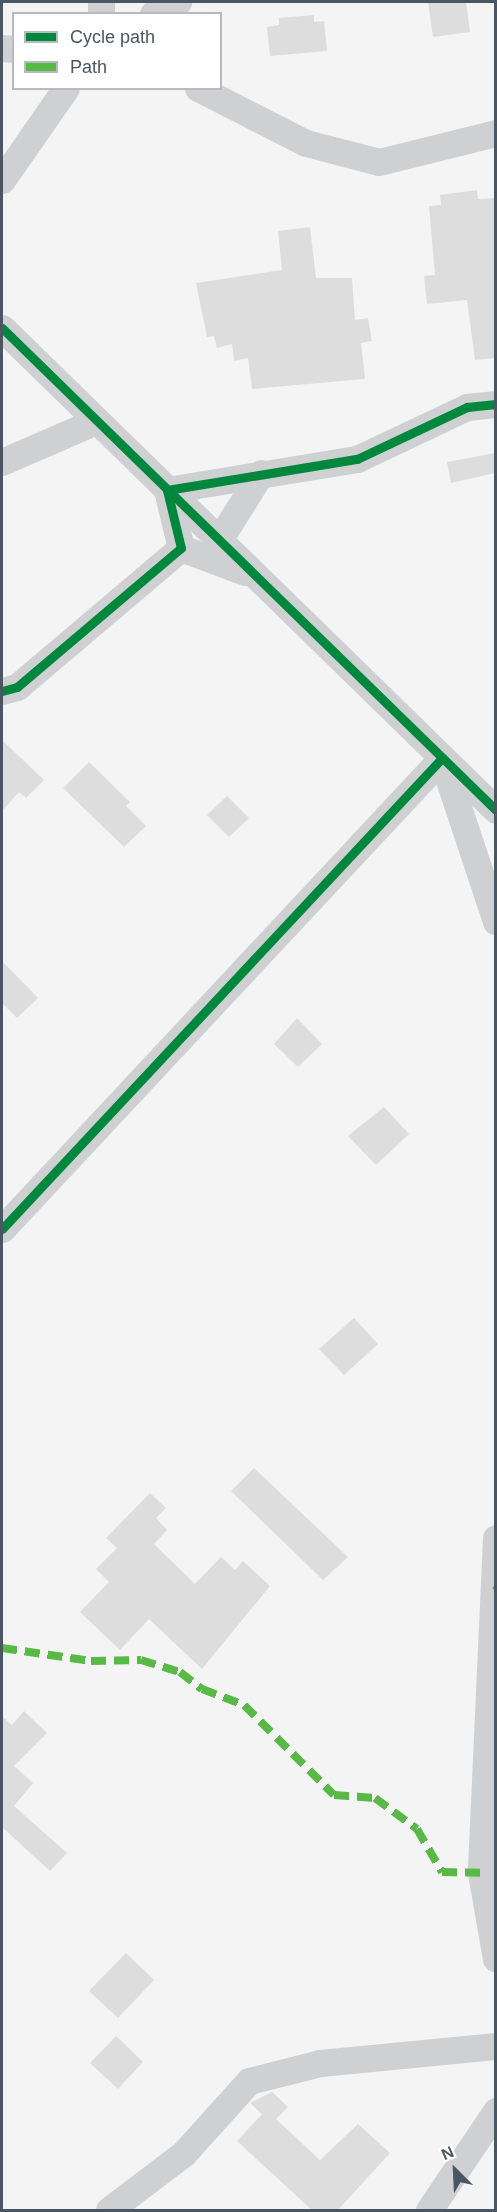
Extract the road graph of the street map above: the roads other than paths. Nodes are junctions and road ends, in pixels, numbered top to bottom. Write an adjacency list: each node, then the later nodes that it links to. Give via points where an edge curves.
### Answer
1 (178, 2): 2 (street)
2 (157, 12)
3 (65, 90): 6 (street)
4 (202, 90): 5 (street, via 306,143 379,162)
5 (495, 133)
6 (2, 180)
7 (2, 328): 9 (street)
8 (495, 404): 11 (street, via 467,407 357,459)
9 (96, 421): 10 (street); 12 (street)
10 (2, 462)
11 (261, 473): 12 (street); 13 (street)
12 (167, 490): 13 (street); 14 (street)
13 (219, 540): 15 (street)
14 (181, 548): 15 (street); 16 (street, via 17,687)
15 (255, 576): 17 (street)
16 (2, 691)
17 (442, 758): 18 (street); 19 (street); 20 (street)
18 (495, 810)
19 (495, 921)
20 (2, 1229)
21 (495, 1538): 22 (street)
22 (481, 1873): 23 (street); 24 (street)
23 (495, 1906)
24 (495, 1959)
25 (495, 2046): 27 (street, via 320,2063 249,2081 184,2153)
26 (495, 2112): 28 (street)
27 (109, 2211)
28 (429, 2211)

